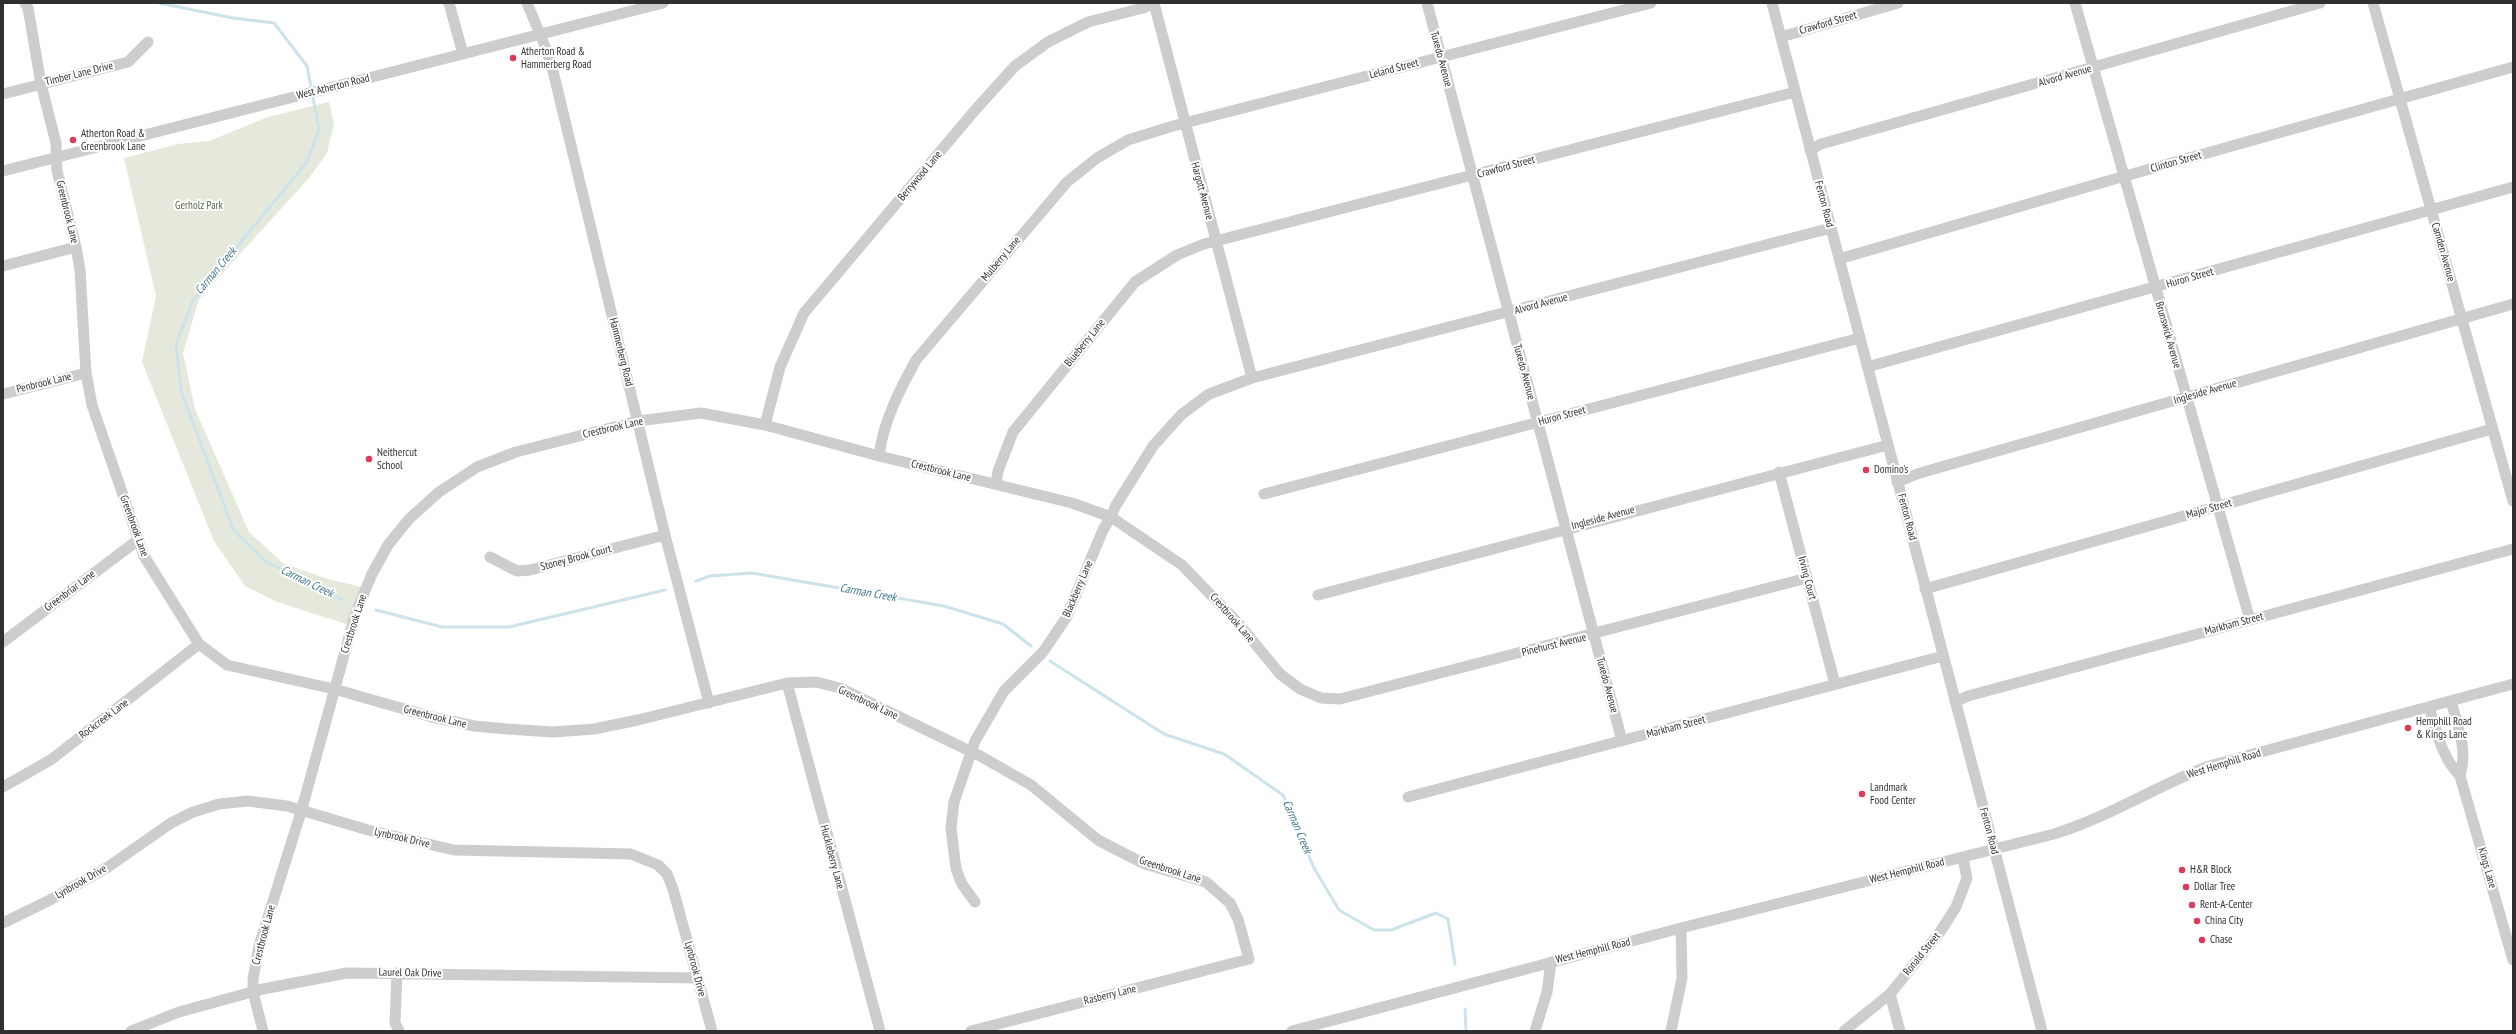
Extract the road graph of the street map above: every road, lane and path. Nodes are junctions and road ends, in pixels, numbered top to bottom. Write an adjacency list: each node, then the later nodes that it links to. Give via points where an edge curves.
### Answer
1 (25, 3): 20 (street, Greenbrook Lane)
2 (449, 3): 16 (street)
3 (527, 3): 13 (street, Hammerberg Road)
4 (663, 3): 13 (street, West Atherton Road)
5 (1153, 3): 24 (street, Hargott Avenue); 49 (street, Berrywood Lane, via 1088,22 1048,42 1016,66 976,109 804,314 780,367)
6 (1426, 3): 17 (street, Tuxedo Avenue)
7 (1651, 3): 17 (street, Leland Street)
8 (1772, 3): 14 (street, Fenton Road)
9 (1898, 3): 14 (street, Crawford Street)
10 (2075, 3): 19 (street, Brunswick Avenue)
11 (2320, 3): 19 (street, Alvord Avenue)
12 (2373, 3): 23 (street, Camden Avenue)
13 (539, 35): 16 (street, West Atherton Road); 47 (street, Hammerberg Road, via 553,71)
14 (1781, 37): 21 (street, Fenton Road)
15 (148, 42): 20 (street, Timber Lane Drive, via 128,62)
16 (463, 54): 26 (street, West Atherton Road)
17 (1440, 57): 24 (street, Leland Street); 28 (street, Tuxedo Avenue)
18 (2513, 67): 23 (street, Clinton Street)
19 (2093, 68): 25 (street, Alvord Avenue, via 1821,144); 29 (street, Brunswick Avenue)
20 (41, 84): 22 (street, Timber Lane Drive); 26 (street, Greenbrook Lane, via 56,143)
21 (1795, 92): 25 (street, Fenton Road); 28 (street, Crawford Street)
22 (3, 94)
23 (2400, 99): 29 (street, Clinton Street); 31 (street, Camden Avenue)
24 (1185, 124): 33 (street, Hargott Avenue); 52 (street, Mulberry Lane, via 1128,140 1097,158 1067,182 916,360 899,391 881,441)
25 (1810, 150): 32 (street, Fenton Road)
26 (57, 157): 27 (street, West Atherton Road); 34 (street, Greenbrook Lane, via 57,171)
27 (3, 171)
28 (1472, 176): 33 (street, Crawford Street); 39 (street, Tuxedo Avenue)
29 (2124, 176): 35 (street, Clinton Street); 37 (street, Brunswick Avenue)
30 (2513, 187): 31 (street, Huron Street)
31 (2431, 209): 37 (street, Huron Street); 40 (street, Camden Avenue)
32 (1831, 228): 35 (street, Fenton Road); 39 (street, Alvord Avenue)
33 (1216, 242): 44 (street, Hargott Avenue); 55 (street, Blueberry Lane, via 1177,255 1135,282 1013,432 998,471)
34 (76, 247): 36 (street); 43 (street, Greenbrook Lane, via 80,270)
35 (1839, 259): 41 (street, Fenton Road)
36 (3, 266)
37 (2155, 288): 42 (street, Huron Street); 46 (street, Brunswick Avenue)
38 (2513, 304): 40 (street, Ingleside Avenue)
39 (1508, 312): 44 (street, Alvord Avenue); 48 (street, Tuxedo Avenue)
40 (2462, 318): 46 (street, Ingleside Avenue); 50 (street, Camden Avenue)
41 (1860, 338): 42 (street, Fenton Road); 48 (street, Huron Street)
42 (1867, 367): 51 (street, Fenton Road)
43 (86, 373): 45 (street, Penbrook Lane); 62 (street, Greenbrook Lane, via 92,406)
44 (1252, 378): 59 (street, Blackberry Lane, via 1209,394 1182,415 1153,446 1116,505)
45 (3, 394)
46 (2186, 397): 54 (street, Ingleside Avenue, via 1927,471); 58 (street, Brunswick Avenue)
47 (638, 421): 49 (street, Crestbrook Lane, via 700,413); 61 (street, Hammerberg Road); 76 (street, Crestbrook Lane, via 516,452 477,467 439,492 409,519 392,539 372,574 355,614)
48 (1537, 422): 56 (street, Huron Street); 60 (street, Tuxedo Avenue)
49 (766, 425): 52 (street, Crestbrook Lane)
50 (2492, 429): 57 (street, Camden Avenue); 58 (street, Major Street)
51 (1888, 445): 53 (street, Ingleside Avenue); 54 (street, Fenton Road)
52 (879, 456): 55 (street, Crestbrook Lane)
53 (1779, 472): 60 (street, Ingleside Avenue); 65 (street, Irving Court)
54 (1897, 482): 66 (street, Fenton Road)
55 (996, 484): 59 (street, Crestbrook Lane, via 1072,503)
56 (1264, 494)
57 (2513, 501)
58 (2218, 507): 66 (street, Major Street); 68 (street, Brunswick Avenue)
59 (1112, 517): 77 (street, Crestbrook Lane, via 1182,565 1238,623 1280,674); 83 (street, Blackberry Lane, via 1103,530 1066,618 1042,652 1004,691 976,740)
60 (1565, 528): 67 (street, Ingleside Avenue); 69 (street, Tuxedo Avenue)
61 (665, 535): 64 (street, Stoney Brook Court, via 530,570 517,571); 80 (street, Hammerberg Road)
62 (138, 540): 70 (street, Greenbriar Lane); 71 (street, Greenbrook Lane, via 144,556)
63 (2513, 549): 68 (street, Markham Street)
64 (490, 557)
65 (1807, 578): 69 (street, Pinehurst Avenue); 74 (street, Irving Court)
66 (1925, 589): 72 (street, Fenton Road)
67 (1318, 594)
68 (2250, 620): 79 (street, Markham Street, via 1968,696)
69 (1593, 635): 77 (street, Pinehurst Avenue, via 1340,700 1321,698); 82 (street, Tuxedo Avenue)
70 (3, 642)
71 (199, 644): 76 (street, Greenbrook Lane, via 227,665); 85 (street, Rockcreek Lane, via 52,759)
72 (1943, 656): 74 (street, Markham Street); 79 (street, Fenton Road)
73 (787, 683): 80 (street, Greenbrook Lane); 83 (street, Greenbrook Lane, via 816,682 840,688); 104 (street, Huckleberry Lane)
74 (1835, 684): 82 (street, Markham Street)
75 (2513, 684): 78 (street, West Hemphill Road)
76 (334, 689): 80 (street, Greenbrook Lane, via 432,717 474,726 552,732 594,729); 87 (street, Crestbrook Lane)
77 (1300, 689)
78 (2451, 701): 81 (street, West Hemphill Road); 84 (street, Kings Lane, via 2464,747 2464,762)
79 (1955, 702): 88 (street, Fenton Road)
80 (709, 703)
81 (2430, 707): 84 (street, Kings Lane, via 2442,753); 88 (street, West Hemphill Road, via 2209,766 2168,783 2093,821)
82 (1622, 741): 86 (street, Markham Street)
83 (972, 753): 90 (street, Blackberry Lane, via 966,762 954,802 951,828 956,869 962,884); 93 (street, Greenbrook Lane, via 1031,785 1098,840 1145,864 1206,882 1230,903 1238,919)
84 (2460, 776): 94 (street, Kings Lane)
85 (3, 787)
86 (1408, 797)
87 (301, 812): 91 (street, Lynbrook Drive, via 286,806 248,801 219,804 193,812 171,823 108,867); 97 (street, Lynbrook Drive, via 454,850 631,854 646,859 658,865 667,874); 98 (street, Crestbrook Lane, via 259,946)
88 (1994, 850): 89 (street, West Hemphill Road); 111 (street, Fenton Road)
89 (1963, 858): 92 (street, West Hemphill Road); 99 (street, Ronald Street, via 1967,878 1956,907 1940,932)
90 (975, 902)
91 (3, 923)
92 (1681, 928): 95 (street, West Hemphill Road); 108 (street, via 1682,978)
93 (1249, 959): 105 (street, Rasberry Lane)
94 (2513, 960)
95 (1550, 962): 106 (street, West Hemphill Road); 107 (street, via 1547,992)
96 (397, 973): 97 (street, Laurel Oak Drive); 98 (street, Laurel Oak Drive, via 347,973); 102 (street, via 395,1023)
97 (698, 978): 103 (street, Lynbrook Drive)
98 (253, 992): 100 (street, Laurel Oak Drive, via 179,1012); 101 (street, Crestbrook Lane)
99 (1890, 994): 109 (street, Ronald Street); 110 (street)
100 (131, 1031)
101 (263, 1031)
102 (399, 1031)
103 (712, 1031)
104 (880, 1031)
105 (971, 1031)
106 (1292, 1031)
107 (1535, 1031)
108 (1671, 1031)
109 (1844, 1031)
110 (1900, 1031)
111 (2042, 1031)

